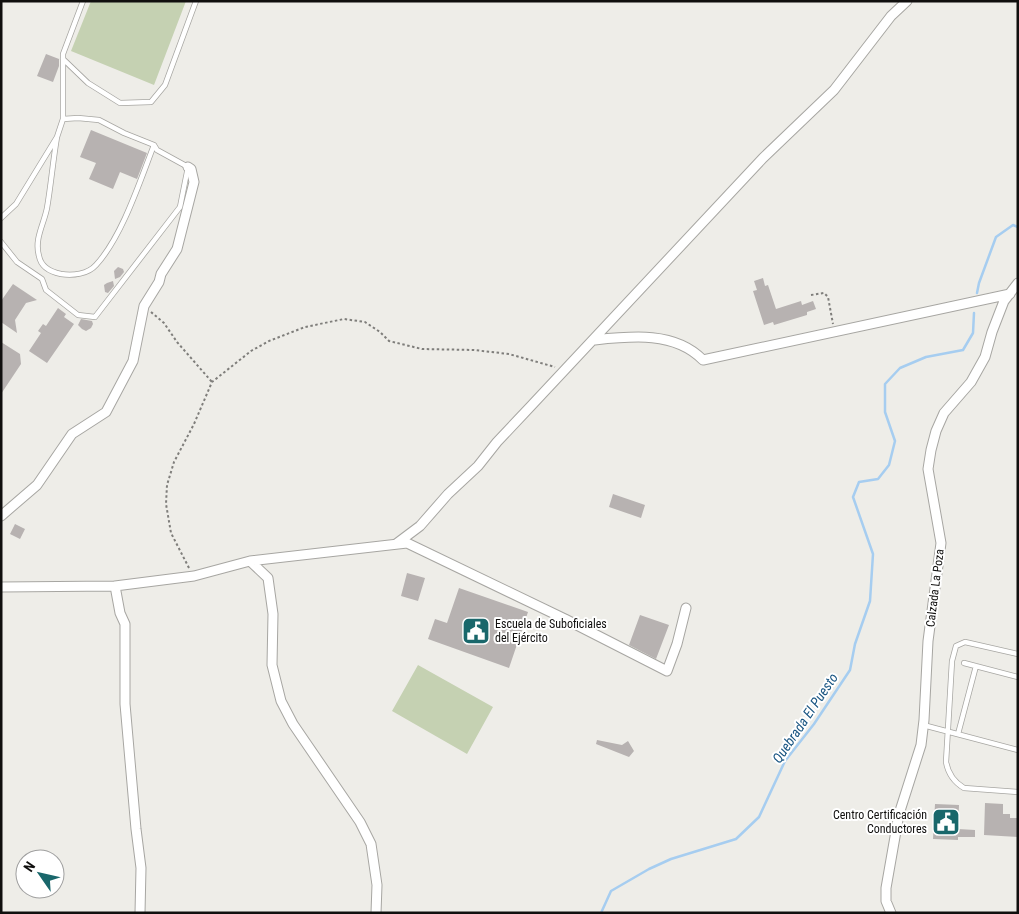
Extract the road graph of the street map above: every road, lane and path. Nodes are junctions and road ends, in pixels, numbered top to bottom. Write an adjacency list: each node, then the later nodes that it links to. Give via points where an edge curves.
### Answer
1 (83, 1): 4 (lane)
2 (196, 1): 4 (lane, via 165,85 151,102 120,103 88,83)
3 (906, 1): 18 (street, via 834,90 763,158)
4 (63, 59): 5 (lane)
5 (63, 119): 6 (lane); 7 (lane, via 99,120)
6 (57, 137): 9 (lane, via 16,204); 11 (lane, via 46,210 37,240 39,258)
7 (154, 145): 8 (lane, via 157,150); 11 (lane, via 127,213 95,266 80,275)
8 (188, 167): 12 (lane, via 180,207 95,317 78,315 46,290); 16 (street, via 194,182 178,249)
9 (1, 218)
10 (1, 242): 12 (lane, via 17,262)
11 (49, 271): 12 (lane)
12 (42, 279)
13 (1018, 283): 14 (street, Calzada La Poza)
14 (1010, 294): 17 (street); 32 (street, Calzada La Poza, via 1004,301 985,357 971,382 944,413 931,450 928,469 941,543 928,642)
15 (812, 295): 17 (path, via 824,293 828,297)
16 (144, 306): 20 (path, via 164,323); 21 (street, via 133,361 106,412 72,434 37,485)
17 (835, 332): 18 (street, via 702,360 693,350 650,336)
18 (594, 340): 19 (street)
19 (564, 370): 20 (path, via 509,354 422,349 389,341 365,322 344,319 305,327 269,341); 22 (street, via 478,466 420,526)
20 (212, 382): 24 (path, via 174,462 167,485 166,504 171,533)
21 (1, 516)
22 (396, 544): 23 (street); 27 (street, via 407,543 667,671)
23 (250, 561): 24 (street); 38 (street, via 268,578 273,614 272,665 281,701 371,844 377,885)
24 (194, 576): 25 (street)
25 (115, 586): 26 (street); 37 (street, via 125,624 125,704 141,868)
26 (1, 587)
27 (686, 608)
28 (1018, 654): 33 (lane, via 964,642 956,646 952,661)
29 (964, 663): 30 (lane)
30 (976, 666): 31 (lane); 34 (lane)
31 (1018, 677)
32 (923, 725): 33 (lane); 39 (street, Calzada La Poza, via 921,745 899,814 890,859 886,901)
33 (948, 732): 34 (lane); 36 (lane, via 946,762 958,785)
34 (958, 734): 35 (lane)
35 (1018, 750)
36 (1018, 792)
37 (140, 913)
38 (376, 913)
39 (891, 913)

